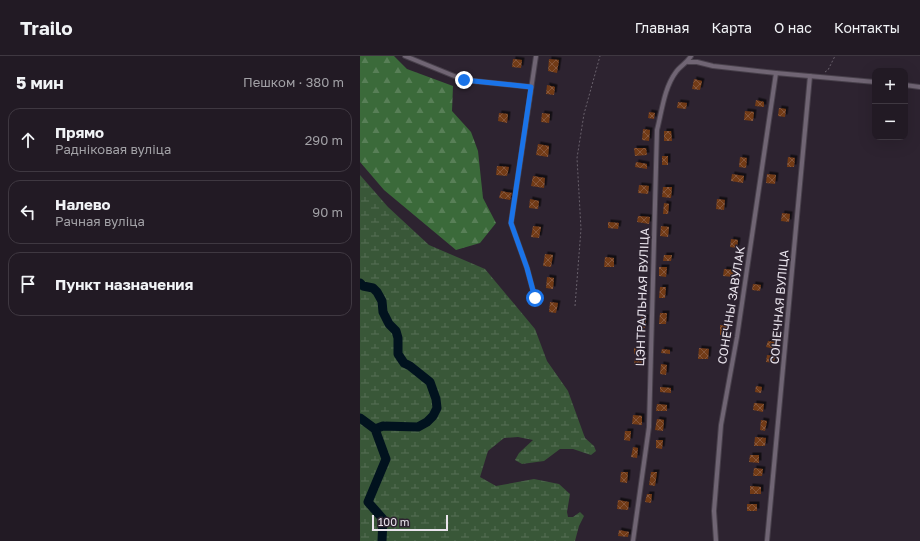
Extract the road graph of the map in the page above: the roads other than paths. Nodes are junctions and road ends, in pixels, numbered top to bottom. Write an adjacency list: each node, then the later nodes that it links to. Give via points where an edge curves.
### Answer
1 (405, 56): 9 (street, via 464,80)
2 (536, 56): 9 (street)
3 (691, 56): 4 (street)
4 (688, 62): 5 (street); 12 (street, ЦЭНТРАЛЬНАЯ ВУЛІЦА, via 676,70 668,84 657,130 649,427)
5 (776, 73): 6 (street); 13 (street, СОНЕЧНЫ ЗАВУЛАК, via 737,337 721,425 714,511)
6 (810, 76): 7 (street); 14 (street, СОНЕЧНАЯ ВУЛІЦА)
7 (872, 82)
8 (908, 85): 10 (street)
9 (531, 87): 11 (street, via 511,223)
10 (920, 87)
11 (535, 298)
12 (633, 541)
13 (716, 541)
14 (768, 541)

